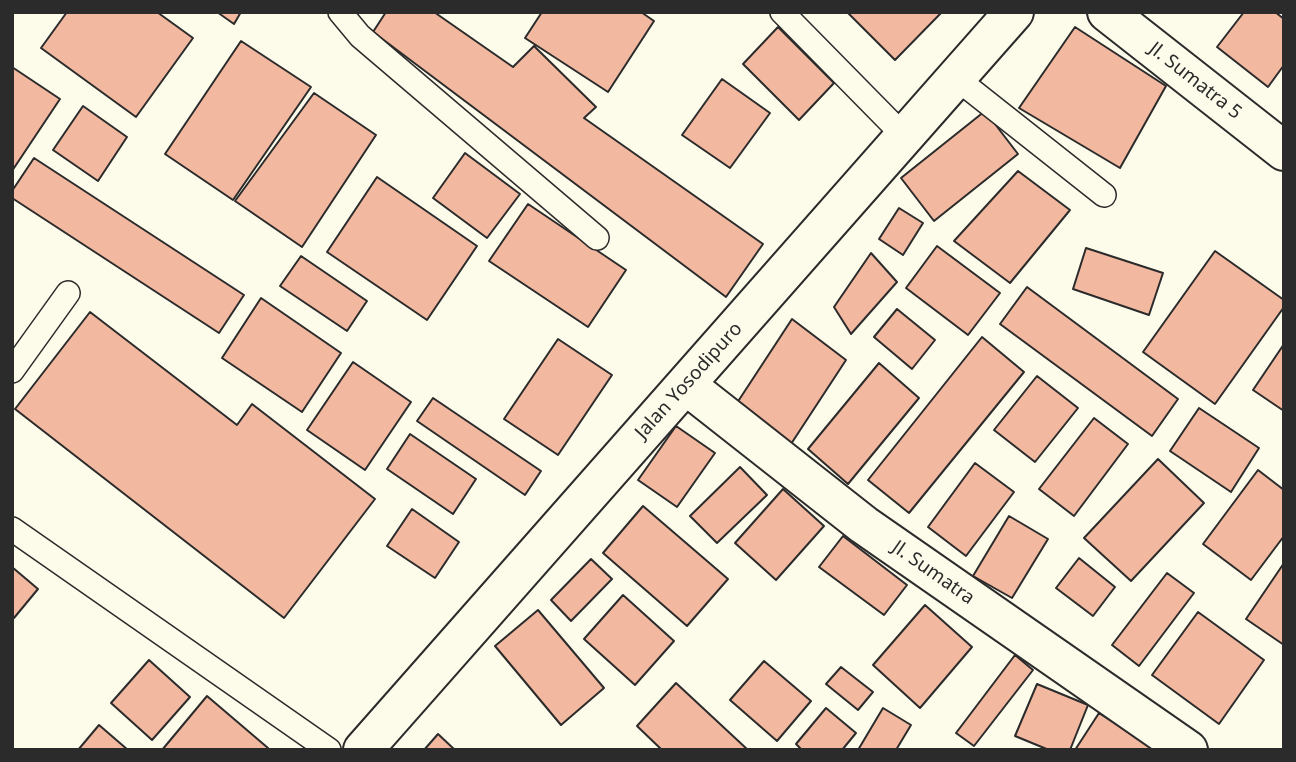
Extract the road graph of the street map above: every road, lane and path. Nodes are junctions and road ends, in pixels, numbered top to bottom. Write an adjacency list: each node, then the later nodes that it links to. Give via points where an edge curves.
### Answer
1 (340, 12): 9 (lane, via 360,36)
2 (782, 12): 6 (lane)
3 (1107, 12): 7 (main road, Jl. Sumatra 5)
4 (1003, 16): 5 (main road, Jalan Yosodipuro)
5 (956, 78): 6 (main road, Jalan Yosodipuro); 8 (lane)
6 (905, 137): 12 (main road, Jalan Yosodipuro)
7 (1284, 151)
8 (1104, 195)
9 (597, 238)
10 (68, 293): 11 (lane)
11 (12, 371)
12 (686, 385): 15 (main road, Jalan Yosodipuro); 16 (main road, Jl. Sumatra, via 864,525)
13 (12, 529): 14 (lane)
14 (329, 750)
15 (363, 750)
16 (1188, 750)

